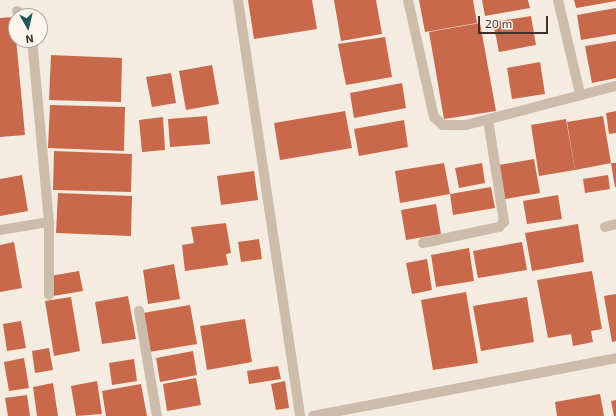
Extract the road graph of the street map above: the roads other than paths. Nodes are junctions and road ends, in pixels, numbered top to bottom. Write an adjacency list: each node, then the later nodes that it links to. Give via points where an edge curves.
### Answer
1 (238, 0): 17 (street)
2 (408, 0): 7 (street, via 434,117 449,127)
3 (558, 0): 6 (street)
4 (33, 48): 8 (street)
5 (616, 86): 6 (street)
6 (580, 94): 7 (street)
7 (488, 120): 12 (street, via 504,222 499,227)
8 (49, 222): 11 (street); 13 (street)
9 (616, 224): 10 (street)
10 (605, 227)
11 (0, 230)
12 (423, 243)
13 (49, 295)
14 (139, 311): 16 (street)
15 (616, 358): 18 (street)
16 (157, 416)
17 (300, 416)
18 (314, 416)

